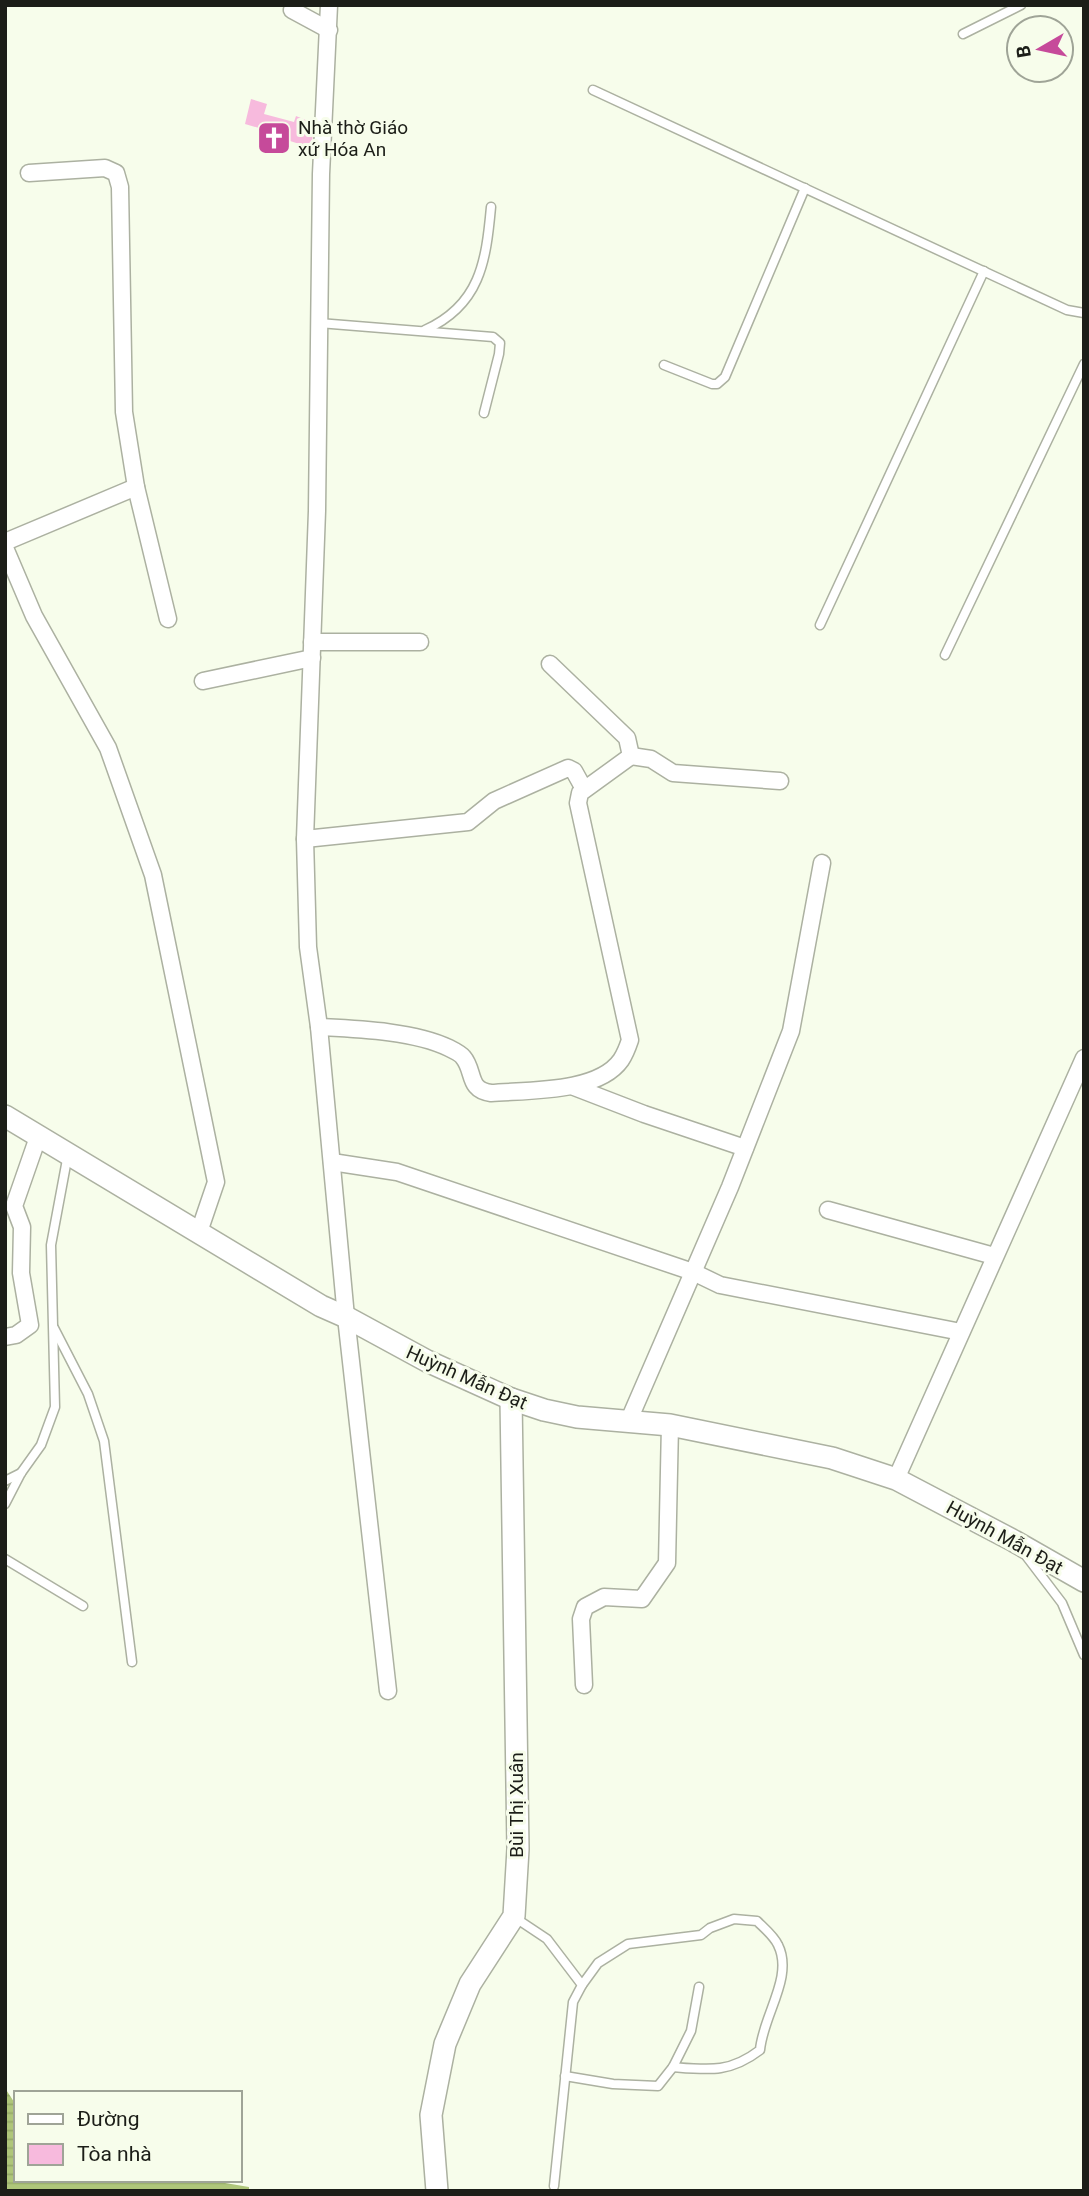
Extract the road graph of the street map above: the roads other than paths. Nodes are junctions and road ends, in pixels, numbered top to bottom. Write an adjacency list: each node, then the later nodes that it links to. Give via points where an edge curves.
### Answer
1 (329, 5): 4 (street)
2 (1021, 5): 5 (lane)
3 (292, 10): 4 (street)
4 (329, 30): 12 (street)
5 (963, 34)
6 (593, 90): 8 (lane)
7 (29, 173): 17 (street, via 105,168 116,173 120,187 124,412)
8 (804, 188): 10 (lane); 15 (lane, via 725,377 712,384)
9 (491, 207): 13 (lane, via 487,253 470,295 441,323)
10 (984, 271): 11 (lane, via 1067,310); 21 (lane)
11 (1084, 313)
12 (319, 323): 13 (lane); 23 (street)
13 (422, 331): 16 (lane, via 493,337 500,343)
14 (1084, 364): 24 (lane)
15 (664, 365)
16 (484, 412)
17 (136, 487): 18 (street); 20 (street)
18 (5, 541)
19 (5, 548): 41 (street, via 34,616 108,748 153,875 216,1182)
20 (168, 619)
21 (820, 625)
22 (420, 642): 23 (street)
23 (312, 650): 26 (street); 30 (street)
24 (945, 655)
25 (550, 664): 27 (street, via 627,738)
26 (203, 681)
27 (631, 756): 28 (street, via 652,758 673,774); 29 (street)
28 (780, 781)
29 (584, 789): 30 (street, via 568,768 494,801 468,822); 34 (street, via 578,803 630,1040 615,1067)
30 (305, 839): 32 (street, via 308,947)
31 (822, 863): 37 (street, via 791,1031)
32 (319, 1027): 34 (street, via 388,1033 448,1048 463,1057 481,1092); 39 (street)
33 (1084, 1058): 42 (street)
34 (574, 1087): 37 (street)
35 (5, 1116): 36 (main road, Huỳnh Mẫn Đạt)
36 (38, 1137): 38 (main road, Huỳnh Mẫn Đạt); 47 (street, via 14,1206 22,1227 21,1273 30,1325)
37 (745, 1148): 43 (street)
38 (68, 1153): 41 (main road, Huỳnh Mẫn Đạt); 45 (lane, via 51,1245)
39 (332, 1161): 43 (street, via 397,1172); 44 (street)
40 (828, 1210): 42 (street)
41 (199, 1232): 44 (main road, Huỳnh Mẫn Đạt)
42 (994, 1256): 46 (street)
43 (693, 1272): 46 (street, via 720,1285); 49 (street)
44 (346, 1317): 48 (main road, Huỳnh Mẫn Đạt, via 427,1362); 62 (street)
45 (53, 1327): 51 (lane, via 55,1407 41,1445); 60 (lane, via 88,1394 104,1441)
46 (961, 1332): 52 (street)
47 (5, 1337)
48 (511, 1399): 49 (main road, Huỳnh Mẫn Đạt, via 577,1417); 63 (main road, Bùi Thị Xuân, via 518,1849)
49 (629, 1420): 50 (main road, Huỳnh Mẫn Đạt)
50 (670, 1425): 52 (main road, Huỳnh Mẫn Đạt, via 832,1458); 61 (street, via 667,1563 642,1599 604,1597 585,1607 581,1619)
51 (21, 1473): 53 (lane); 54 (lane)
52 (896, 1479): 55 (main road, Huỳnh Mẫn Đạt)
53 (5, 1480)
54 (5, 1504)
55 (1014, 1541): 57 (main road, Huỳnh Mẫn Đạt); 59 (lane, via 1062,1603)
56 (5, 1559): 58 (lane)
57 (1084, 1581)
58 (83, 1606)
59 (1084, 1655)
60 (132, 1662)
61 (584, 1685)
62 (388, 1690)
63 (514, 1916): 64 (lane, via 547,1939); 69 (main road, Bùi Thị Xuân, via 470,1984 445,2044 431,2115)
64 (582, 1985): 66 (lane, via 598,1964 628,1944 701,1935 734,1919 757,1921 778,1944 785,1965 760,2050 745,2062 726,2068); 67 (lane, via 573,2002)
65 (699, 1987): 66 (lane, via 691,2031)
66 (673, 2067): 67 (lane, via 658,2086 650,2087)
67 (565, 2076): 68 (lane)
68 (554, 2186)
69 (437, 2191)

